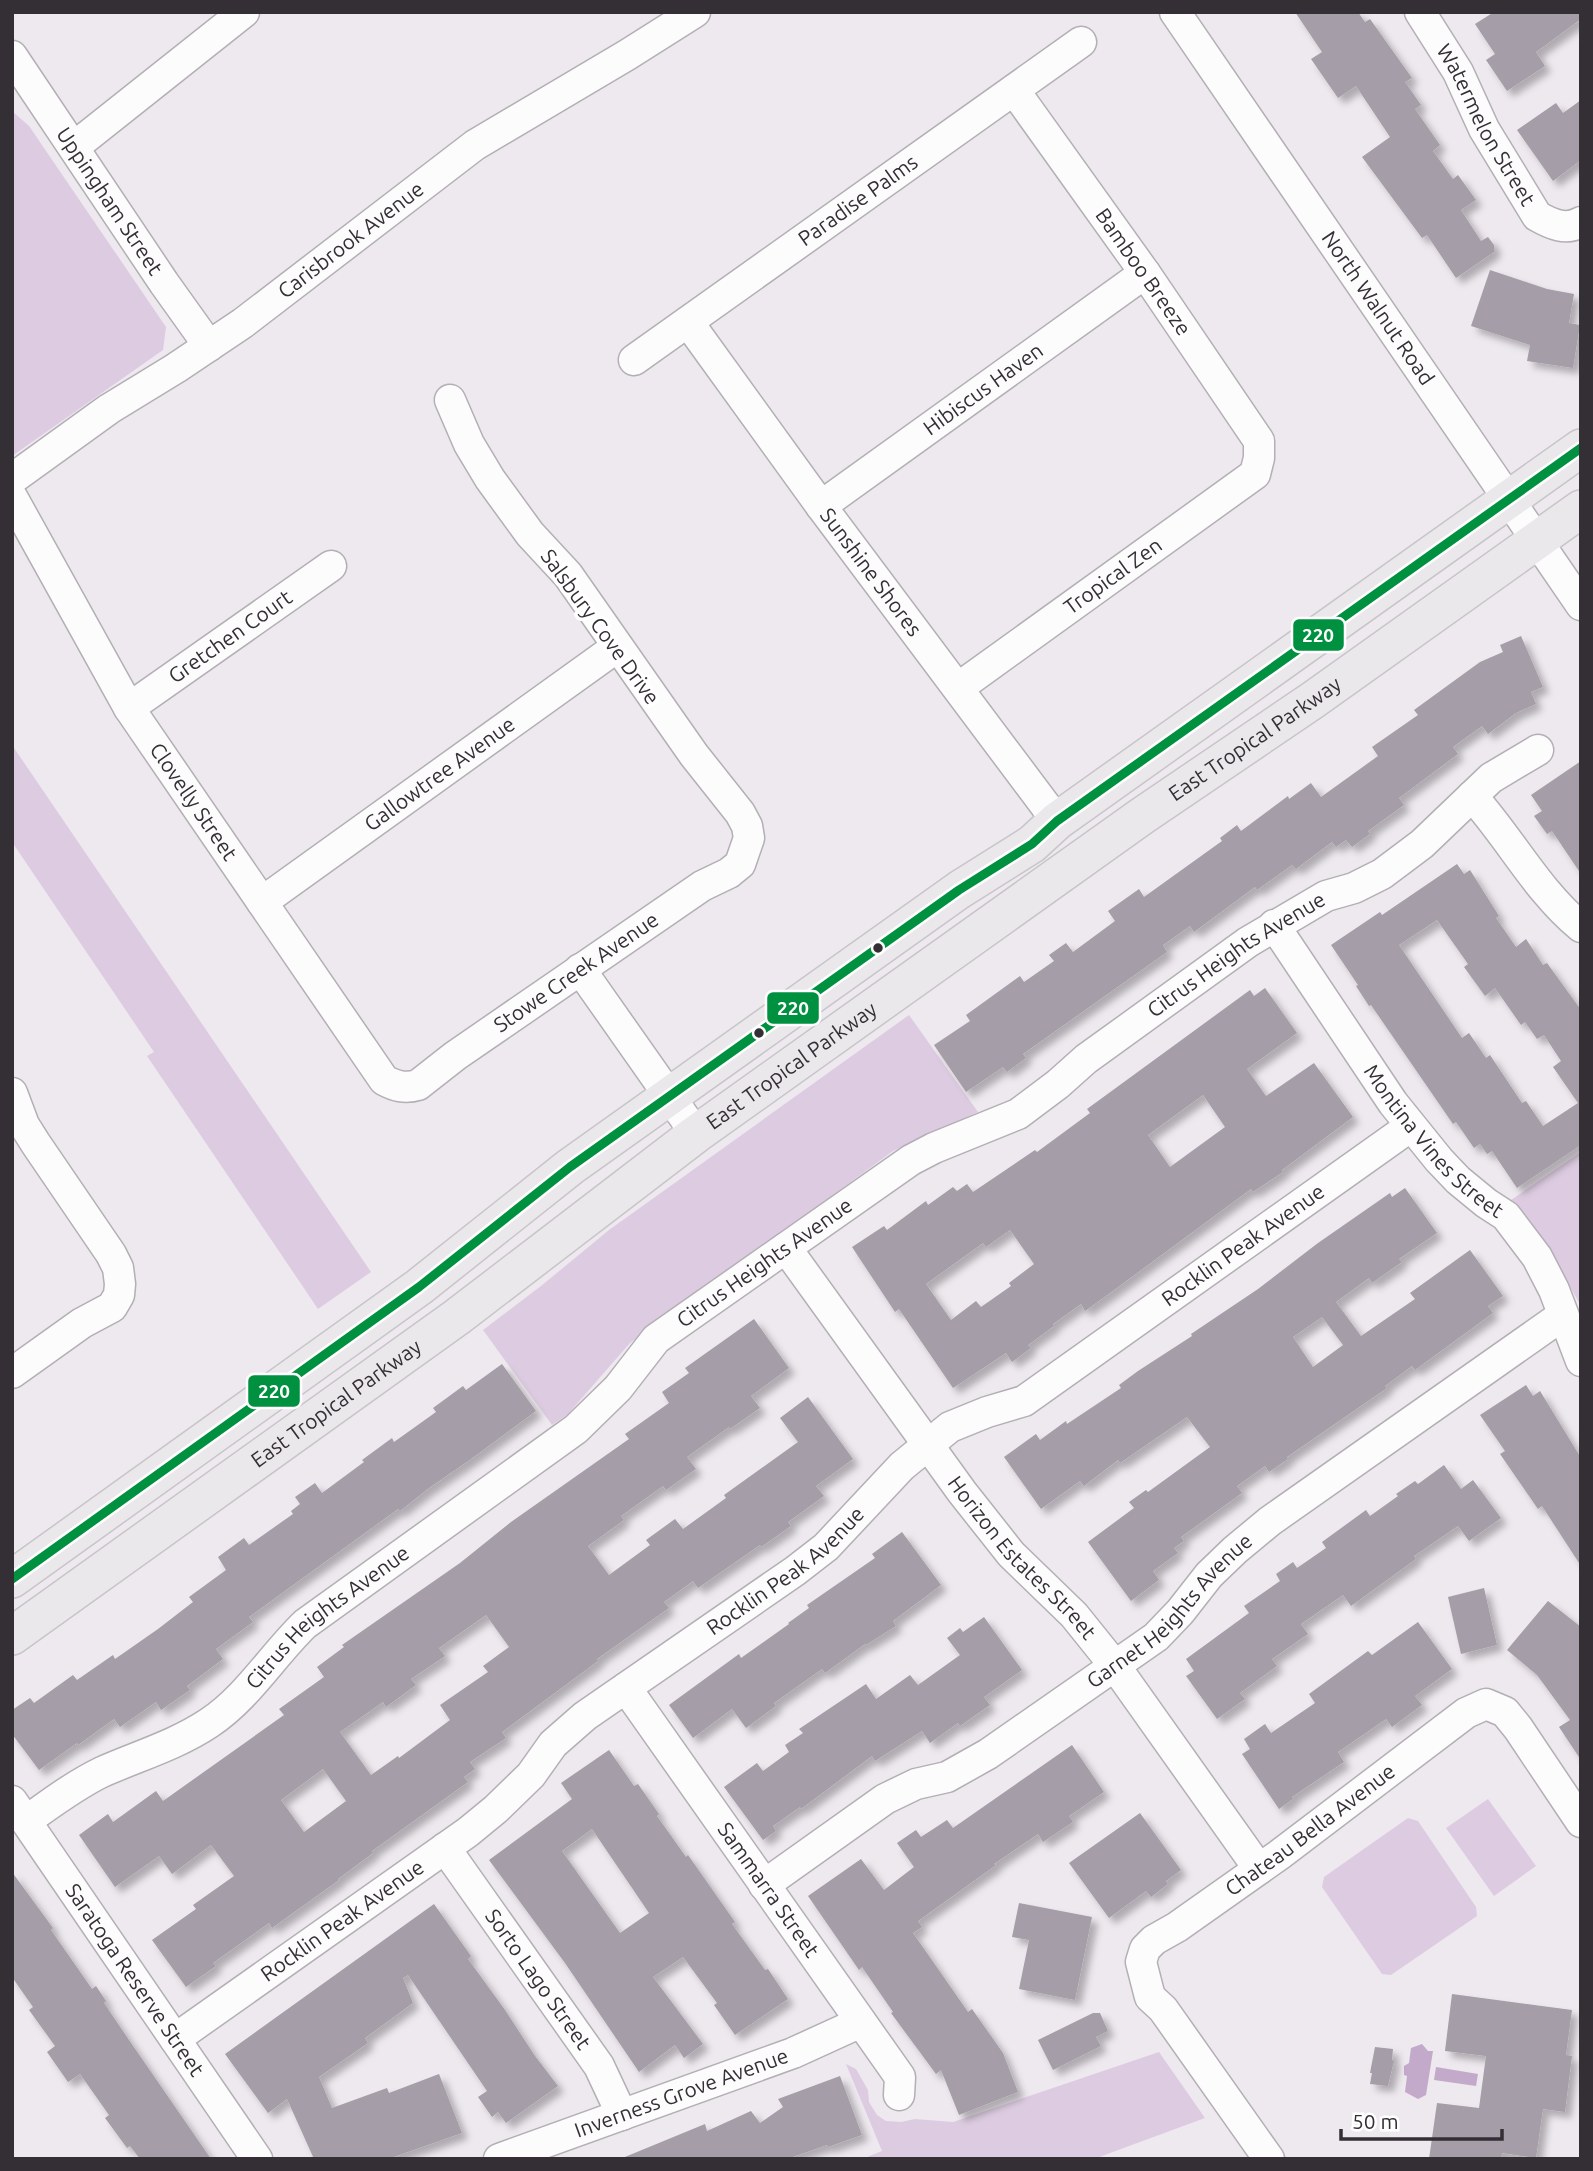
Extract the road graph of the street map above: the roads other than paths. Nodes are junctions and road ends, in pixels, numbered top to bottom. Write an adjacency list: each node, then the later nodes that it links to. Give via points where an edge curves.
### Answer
1 (244, 12): 8 (street)
2 (695, 12): 12 (street, Carisbrook Avenue, via 475,145)
3 (1175, 12): 19 (street, North Walnut Road)
4 (1422, 13): 9 (street, Watermelon Street, via 1537,216 1550,223)
5 (1081, 42): 7 (street, Paradise Palms)
6 (12, 56): 8 (street, Uppingham Street)
7 (1014, 90): 10 (street, Bamboo Breeze); 11 (street, Paradise Palms)
8 (74, 147): 12 (street, Uppingham Street)
9 (1571, 224)
10 (1145, 273): 16 (street, Bamboo Breeze, via 1259,441); 20 (street, Hibiscus Haven)
11 (688, 323): 13 (street, Paradise Palms); 20 (street, Sunshine Shores)
12 (209, 346): 17 (street, Carisbrook Avenue)
13 (634, 359)
14 (450, 400): 25 (street, Salsbury Cove Drive, via 490,479 530,534 568,575)
15 (1581, 448): 19 (main road)
16 (1259, 458): 26 (street, Tropical Zen, via 1255,474)
17 (12, 479)
18 (12, 497): 27 (street, Clovelly Street)
19 (1509, 500): 22 (street, North Walnut Road); 30 (main road)
20 (821, 506): 26 (street, Sunshine Shores)
21 (1581, 509): 22 (main road, East Tropical Parkway)
22 (1537, 541): 24 (street, North Walnut Road); 40 (main road, East Tropical Parkway)
23 (331, 566): 27 (street, Gretchen Court)
24 (1581, 605)
25 (617, 647): 31 (street, Salsbury Cove Drive, via 740,813 749,838); 32 (street, Gallowtree Avenue)
26 (958, 688): 30 (street, Sunshine Shores)
27 (129, 708): 32 (street, Clovelly Street)
28 (1538, 750): 29 (street, Citrus Heights Avenue, via 1491,778)
29 (1472, 796): 33 (street, Citrus Heights Avenue, via 1422,844 1382,874 1326,896); 34 (street, via 1566,915)
30 (1057, 821): 38 (main road, via 1032,844 959,890)
31 (745, 852): 35 (street, Stowe Creek Avenue, via 729,873 702,886)
32 (262, 902): 36 (street, Clovelly Street, via 384,1080)
33 (1275, 925): 39 (street, Montina Vines Street); 41 (street, Citrus Heights Avenue, via 1173,994 1018,1114 911,1160)
34 (1581, 927)
35 (580, 969): 36 (street, Stowe Creek Avenue, via 418,1086); 38 (street)
36 (402, 1087)
37 (12, 1093): 44 (street, via 24,1125 111,1254 121,1284 112,1307)
38 (669, 1096): 40 (street); 46 (main road, via 543,1187 419,1287)
39 (1411, 1126): 42 (street, Montina Vines Street, via 1458,1180 1506,1216 1537,1257); 45 (street, Rocklin Peak Avenue, via 1024,1401 950,1427)
40 (696, 1135): 47 (main road, East Tropical Parkway, via 457,1317)
41 (786, 1248): 45 (street, Horizon Estates Street); 50 (street, Citrus Heights Avenue, via 656,1339 618,1388 576,1429 305,1624 248,1689 209,1723 156,1752)
42 (1563, 1315): 43 (street, Montina Vines Street); 48 (street, Garnet Heights Avenue, via 1269,1521 1209,1575 1156,1637)
43 (1581, 1362)
44 (12, 1373)
45 (927, 1446): 48 (street, Horizon Estates Street, via 1011,1554 1074,1615); 49 (street, Rocklin Peak Avenue, via 888,1479 826,1547)
46 (12, 1579)
47 (12, 1636)
48 (1115, 1665): 53 (street, Horizon Estates Street); 54 (street, Garnet Heights Avenue, via 988,1754 947,1777 885,1798)
49 (626, 1688): 52 (street, Rocklin Peak Avenue, via 553,1744 531,1775); 54 (street, Sammarra Street)
50 (19, 1811): 56 (street, Saratoga Reserve Street)
51 (1581, 1822): 53 (street, Chateau Bella Avenue, via 1505,1712 1486,1704 1466,1713)
52 (445, 1849): 56 (street, Rocklin Peak Avenue); 58 (street, Sorto Lago Street, via 599,2066)
53 (1259, 1869): 61 (street, Chateau Bella Avenue, via 1154,1940 1141,1962 1150,1997)
54 (764, 1885): 55 (street, Sammarra Street)
55 (861, 2022): 57 (street, Sammarra Street, via 900,2077); 58 (street, Inverness Grove Avenue, via 793,2053)
56 (175, 2039): 59 (street, Saratoga Reserve Street)
57 (899, 2095)
58 (622, 2115): 60 (street, Inverness Grove Avenue)
59 (257, 2159)
60 (499, 2159)
61 (1269, 2159)

